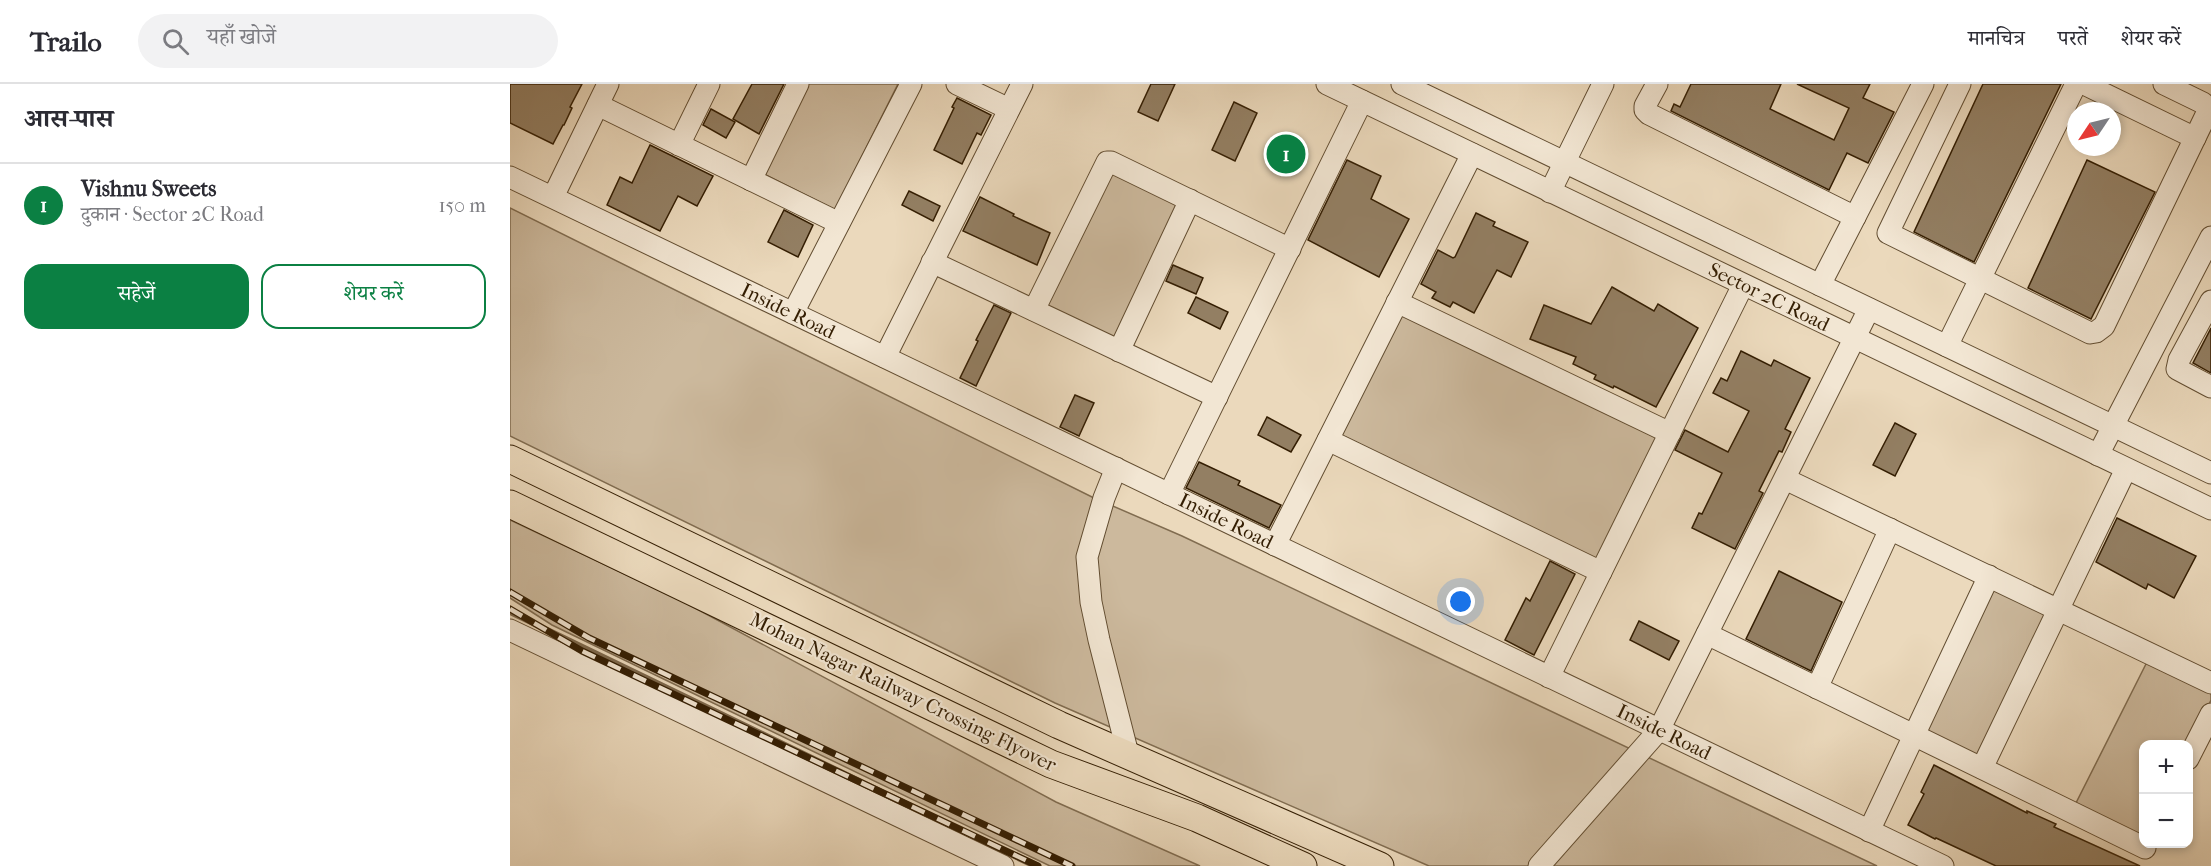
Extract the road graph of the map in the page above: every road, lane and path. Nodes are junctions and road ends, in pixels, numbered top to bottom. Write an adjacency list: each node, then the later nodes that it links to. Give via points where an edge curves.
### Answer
1 (608, 84): 17 (street)
2 (709, 84): 20 (street)
3 (798, 84): 24 (street)
4 (911, 84): 29 (street)
5 (957, 84): 18 (street)
6 (1022, 84): 18 (street)
7 (1327, 84): 16 (street, Sector 2C Road)
8 (1603, 84): 22 (street)
9 (1656, 84): 28 (street, via 1645,106 1649,114)
10 (1923, 84): 28 (street)
11 (1960, 84): 33 (street, via 1888,233)
12 (2076, 84): 33 (street)
13 (2084, 84): 19 (street)
14 (2164, 84): 19 (street, via 2207,108)
15 (1413, 86): 22 (street, Sector 2C Road)
16 (1362, 101): 21 (street, Sector 2C Road); 31 (street)
17 (598, 105): 20 (street); 26 (street)
18 (1010, 109): 32 (street)
19 (2195, 138): 33 (street, via 2104,326 2096,332 2090,333)
20 (679, 145): 24 (street)
21 (1472, 154): 25 (street, Sector 2C Road); 37 (street)
22 (1565, 162): 25 (street); 35 (street, Sector 2C Road)
23 (510, 177): 26 (street, Inside Road)
24 (750, 180): 29 (street)
25 (1550, 192): 34 (street, Sector 2C Road)
26 (553, 197): 40 (street, Inside Road)
27 (1190, 200): 31 (street); 39 (street, via 1107,162); 43 (street)
28 (1855, 217): 35 (street)
29 (839, 224): 40 (street)
30 (2211, 237): 47 (street)
31 (1290, 249): 46 (street)
32 (932, 262): 39 (street); 44 (street)
33 (1980, 279): 42 (street)
34 (1743, 285): 41 (street, Sector 2C Road); 48 (street)
35 (1820, 285): 38 (street, Sector 2C Road)
36 (2211, 301): 45 (street, via 2177,369)
37 (1397, 302): 48 (street); 49 (street)
38 (1869, 309): 41 (street); 42 (street, Sector 2C Road)
39 (1034, 310): 43 (street)
40 (793, 313): 44 (street, Inside Road)
41 (1855, 338): 50 (street, Sector 2C Road); 55 (street)
42 (1947, 346): 47 (street, Sector 2C Road)
43 (1119, 351): 46 (street)
44 (885, 357): 52 (street, Inside Road)
45 (2211, 387)
46 (1217, 397): 56 (street)
47 (2113, 426): 50 (street); 54 (street, Sector 2C Road)
48 (1670, 433): 61 (street)
49 (1328, 440): 60 (street); 61 (street)
50 (2098, 455): 53 (street, Sector 2C Road)
51 (510, 459): 73 (main road, Mohan Nagar Railway Crossing Flyover, via 1059,725)
52 (1116, 468): 56 (street, Inside Road); 73 (street, via 1087,557 1097,631)
53 (2127, 469): 58 (street, Sector 2C Road); 63 (street)
54 (2211, 473)
55 (1785, 478): 59 (street); 65 (street)
56 (1169, 494): 60 (street, Inside Road)
57 (510, 504): 78 (main road, Mohan Nagar Railway Crossing Flyover, via 1051,764 1197,819)
58 (2211, 510)
59 (1890, 529): 62 (street); 68 (street)
60 (1275, 545): 66 (street, Inside Road)
61 (1601, 572): 66 (street)
62 (1989, 576): 63 (street); 71 (street)
63 (2058, 610): 67 (street); 74 (street)
64 (510, 630): 77 (street)
65 (1707, 634): 68 (street); 70 (street)
66 (1549, 677): 70 (street, Inside Road)
67 (2211, 683)
68 (1817, 688): 71 (street)
69 (2211, 714): 72 (street)
70 (1659, 730): 75 (street, Inside Road); 80 (street)
71 (1914, 735): 74 (street); 75 (street)
72 (2193, 749)
73 (1128, 754): 79 (main road, Mohan Nagar Railway Crossing Flyover)
74 (1982, 768): 76 (street)
75 (1869, 831): 81 (street, Inside Road)
76 (2142, 852)
77 (1003, 866)
78 (1303, 866)
79 (1380, 866)
80 (1539, 866)
81 (1942, 866)

